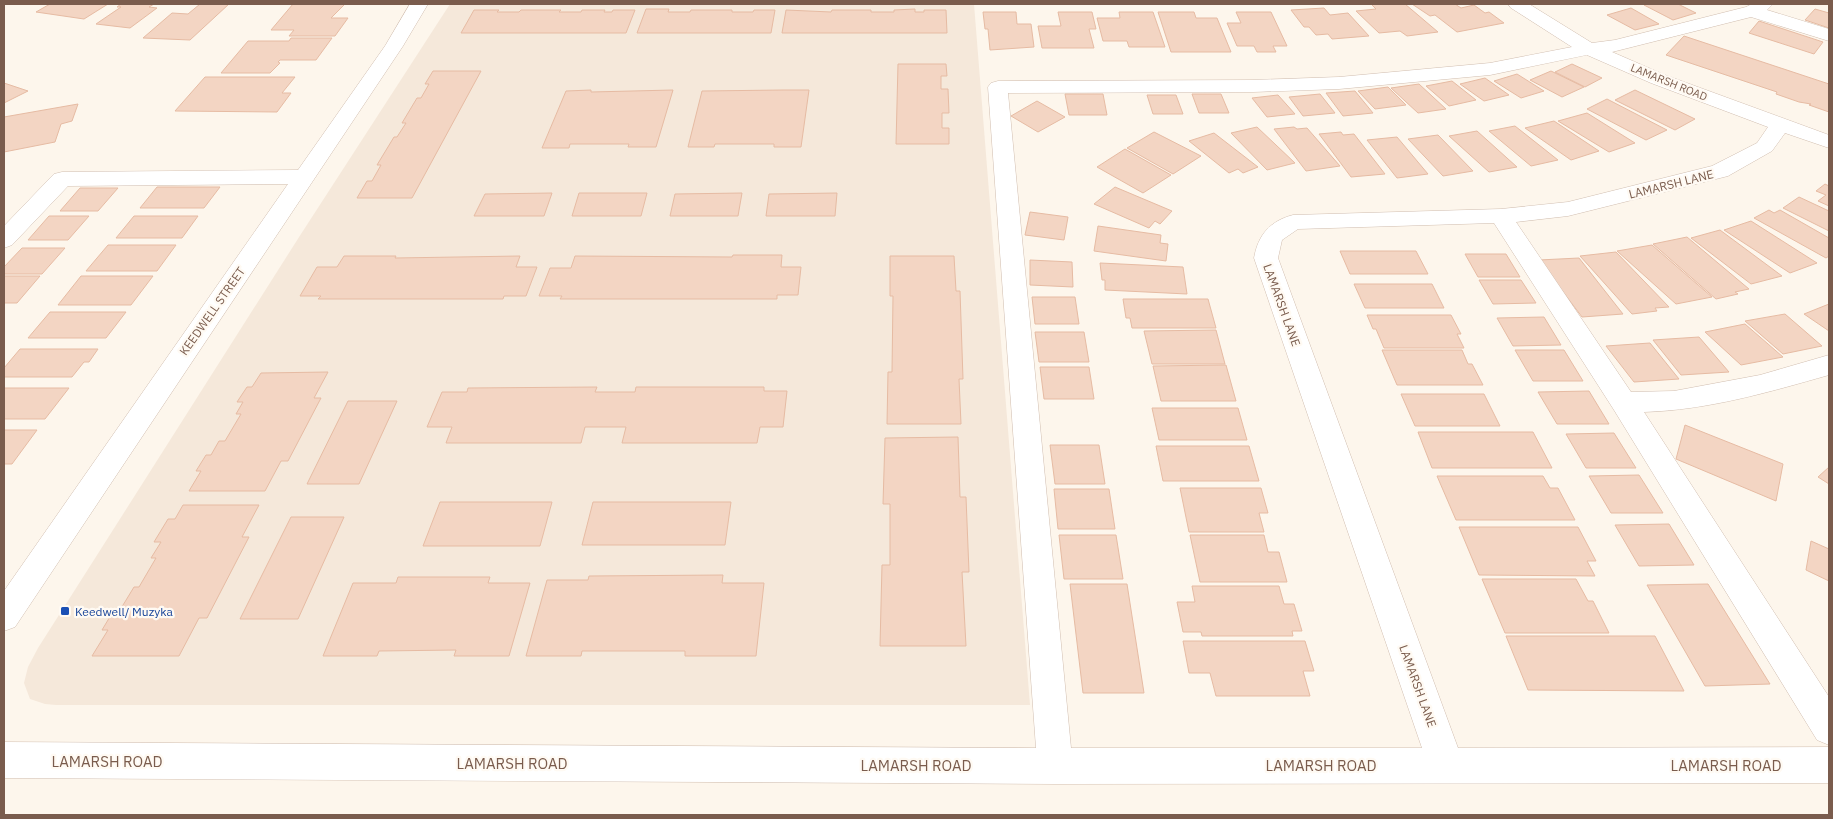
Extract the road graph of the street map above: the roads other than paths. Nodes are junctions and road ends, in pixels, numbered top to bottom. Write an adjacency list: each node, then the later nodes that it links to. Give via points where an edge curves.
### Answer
1 (418, 4): 8 (street, KEEDWELL STREET, via 394,46)
2 (1517, 4): 5 (street, LAMARSH ROAD)
3 (1758, 7): 4 (street); 5 (street, via 1615,46)
4 (1829, 35)
5 (1589, 49): 6 (street, LAMARSH ROAD, via 1658,79); 18 (street, via 1490,69 1339,83 998,87)
6 (1780, 124): 7 (street, LAMARSH ROAD); 9 (street, LAMARSH LANE, via 1765,147 1720,171 1568,209)
7 (1829, 142)
8 (305, 177): 10 (street, via 62,179); 13 (street, KEEDWELL STREET)
9 (1501, 216): 12 (street); 16 (street, LAMARSH LANE, via 1293,222 1278,230 1268,241 1266,258)
10 (4, 240)
11 (1829, 365): 12 (street, via 1760,385 1674,401)
12 (1624, 403): 14 (street)
13 (4, 617)
14 (1829, 728)
15 (4, 760): 18 (street, LAMARSH ROAD)
16 (1446, 765): 17 (street, LAMARSH ROAD); 18 (street, LAMARSH ROAD)
17 (1829, 765)
18 (1054, 766)

